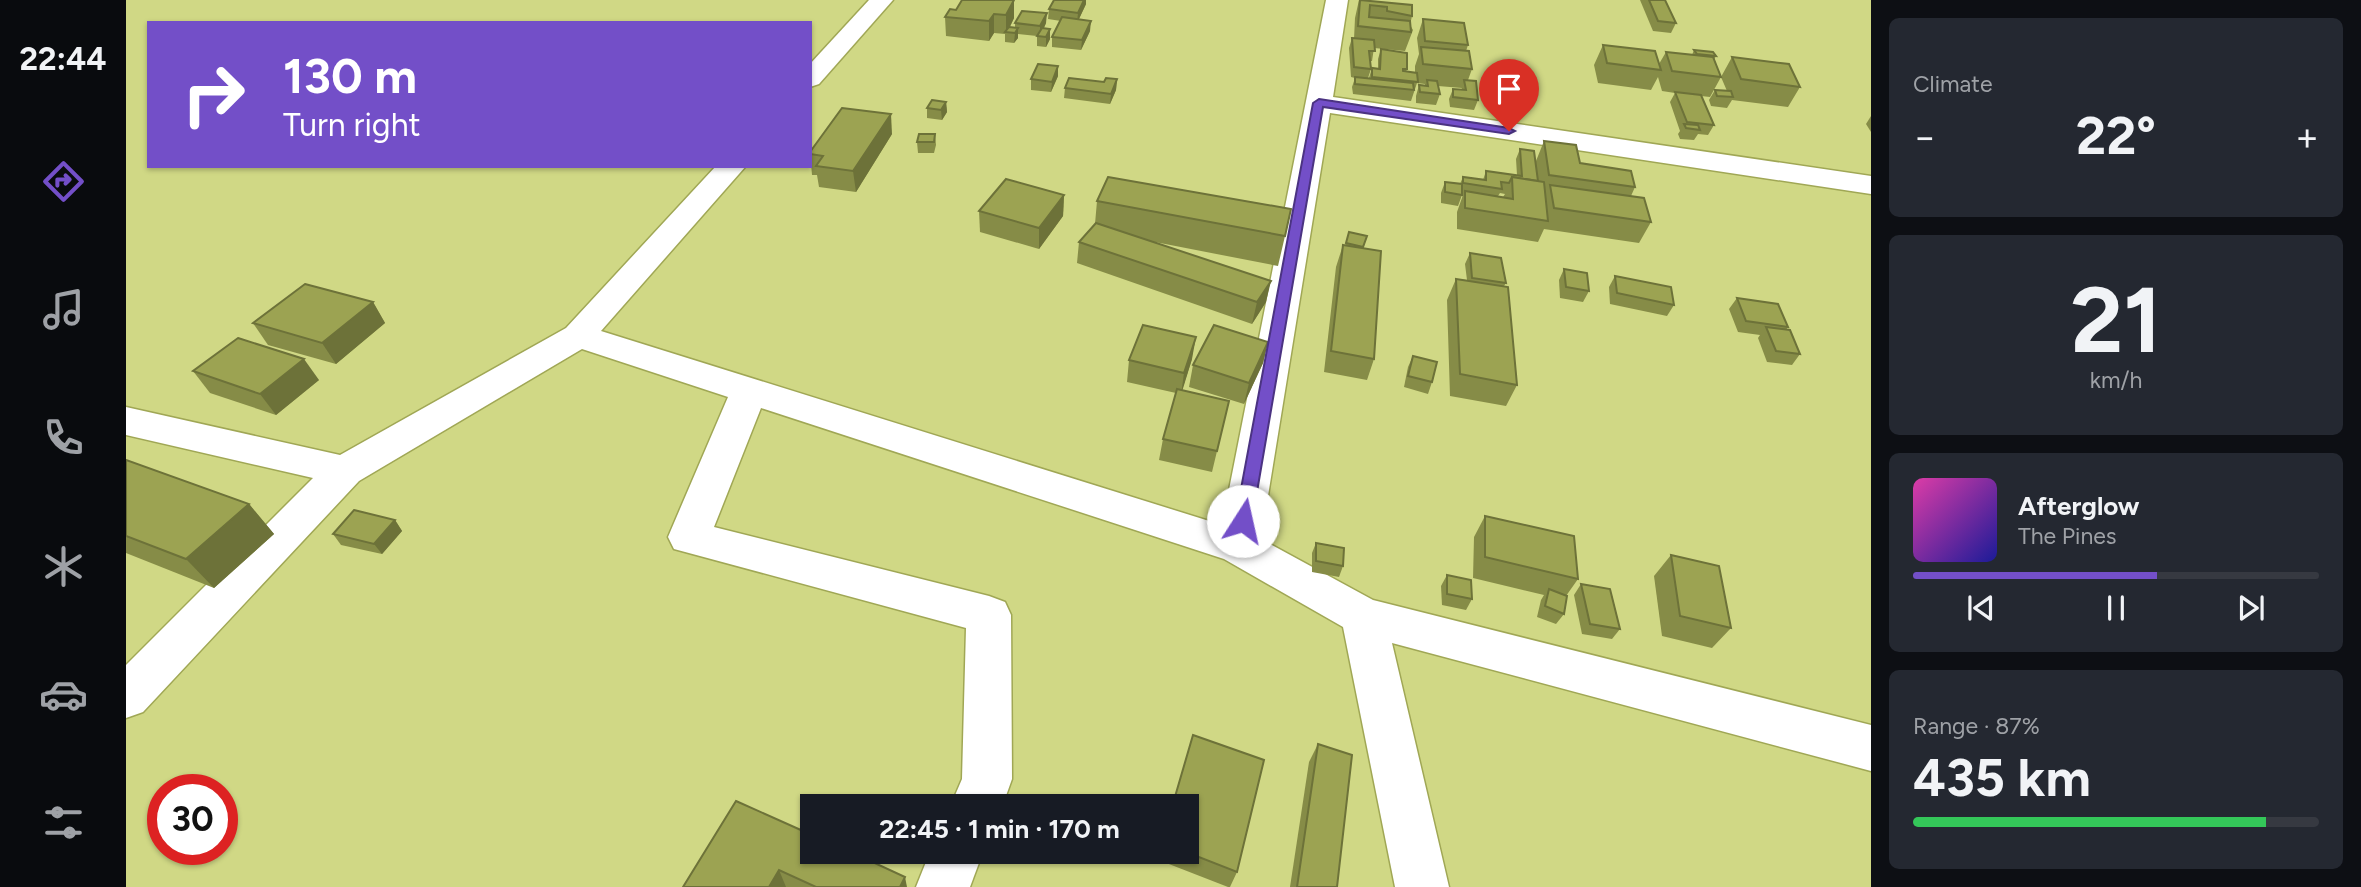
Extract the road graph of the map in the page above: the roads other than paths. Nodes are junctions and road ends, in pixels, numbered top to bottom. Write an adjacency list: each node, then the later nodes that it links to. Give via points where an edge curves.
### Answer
1 (882, 0): 3 (street)
2 (1337, 0): 4 (street)
3 (812, 77)
4 (1319, 103): 6 (street); 11 (street)
5 (730, 168): 7 (street)
6 (1871, 185)
7 (578, 336): 8 (street); 10 (street)
8 (749, 391): 11 (street); 15 (street, via 689,537 989,615 987,779)
9 (126, 421): 10 (street)
10 (345, 471): 13 (street)
11 (1239, 547): 12 (street)
12 (1363, 616): 14 (street); 18 (street)
13 (126, 697)
14 (1871, 748)
15 (981, 794)
16 (952, 864): 17 (street)
17 (943, 887)
18 (1422, 887)

